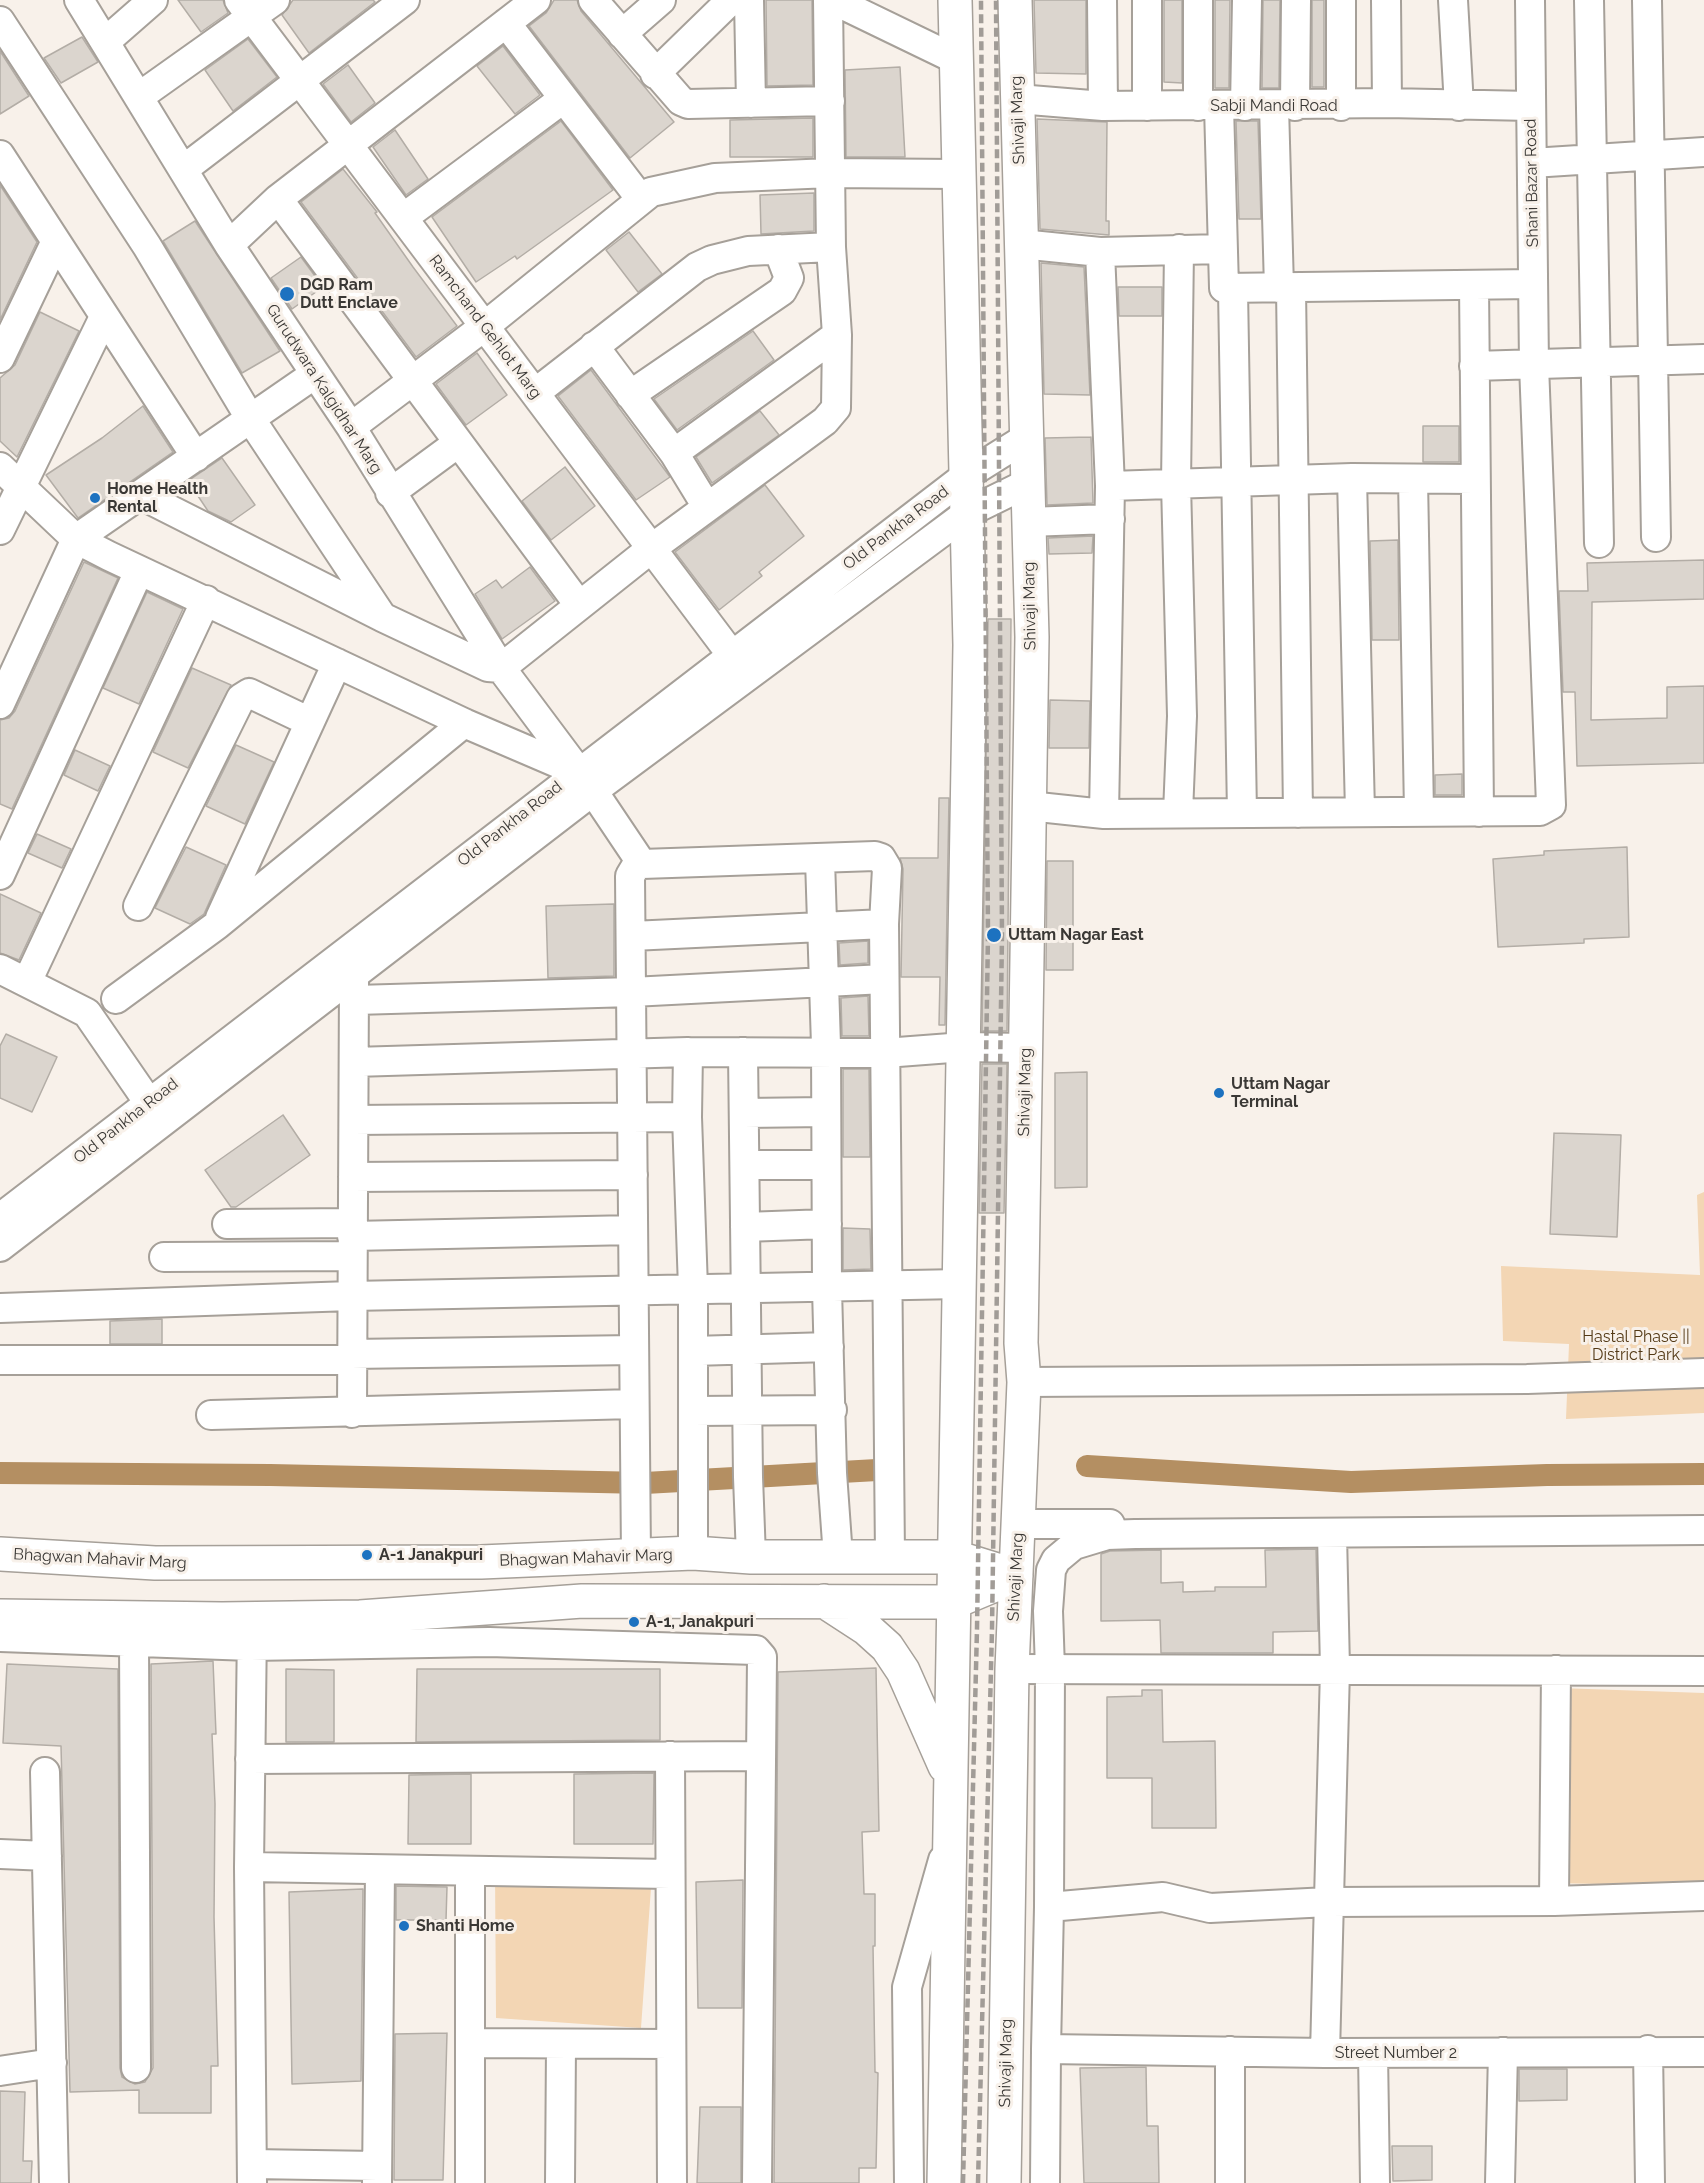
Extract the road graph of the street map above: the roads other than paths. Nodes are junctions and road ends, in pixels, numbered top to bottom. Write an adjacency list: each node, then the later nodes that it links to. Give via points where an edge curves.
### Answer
1 (80, 0): 28 (street, Gurudwara Kalgidhar Marg)
2 (153, 0): 28 (street)
3 (275, 0): 24 (street)
4 (405, 0): 31 (street)
5 (536, 0): 26 (street)
6 (593, 0): 27 (street)
7 (661, 0): 27 (street)
8 (731, 0): 30 (street)
9 (749, 0): 36 (street)
10 (955, 0): 29 (main road)
11 (1016, 0): 34 (main road, Shivaji Marg)
12 (1102, 0): 38 (street)
13 (1147, 0): 39 (street)
14 (1198, 0): 40 (street)
15 (1246, 0): 40 (street)
16 (1296, 0): 41 (street)
17 (1341, 0): 42 (street)
18 (1386, 0): 37 (street)
19 (1453, 0): 43 (street)
20 (1530, 0): 44 (street, Shani Bazar Road)
21 (1589, 0): 48 (street)
22 (1647, 0): 47 (street)
23 (841, 2): 29 (street); 35 (street)
24 (246, 9): 31 (street, Ramchand Gehlot Marg); 32 (street)
25 (0, 21): 83 (street, via 147,246)
26 (506, 23): 33 (street); 45 (street)
27 (622, 34): 30 (street)
28 (105, 42): 32 (street, Gurudwara Kalgidhar Marg)
29 (955, 59): 53 (main road)
30 (655, 74): 36 (street, via 688,104)
31 (301, 82): 45 (street, Ramchand Gehlot Marg); 50 (street)
32 (140, 96): 50 (street, Gurudwara Kalgidhar Marg)
33 (563, 99): 54 (street); 56 (street)
34 (1017, 99): 38 (street, Sabji Mandi Road); 58 (main road, Shivaji Marg)
35 (830, 101): 36 (street); 52 (street)
36 (751, 103)
37 (1387, 103): 42 (street, Sabji Mandi Road); 43 (street, Sabji Mandi Road)
38 (1103, 106): 39 (street, Sabji Mandi Road)
39 (1147, 106): 40 (street, Sabji Mandi Road)
40 (1220, 106): 41 (street, Sabji Mandi Road); 63 (street)
41 (1284, 106): 42 (street, Sabji Mandi Road); 67 (street)
42 (1341, 106)
43 (1460, 106): 44 (street, Sabji Mandi Road)
44 (1531, 106): 49 (street, Shani Bazar Road)
45 (348, 144): 55 (street); 56 (street, Ramchand Gehlot Marg)
46 (1704, 152): 47 (street)
47 (1649, 156): 48 (street); 75 (street)
48 (1593, 158): 49 (street); 76 (street)
49 (1532, 163): 65 (street, Shani Bazar Road)
50 (184, 169): 59 (street, Gurudwara Kalgidhar Marg)
51 (3, 170): 57 (street)
52 (830, 173): 53 (street); 54 (street, via 715,178 670,186); 60 (street)
53 (958, 174): 90 (main road)
54 (640, 198): 70 (street)
55 (278, 199): 59 (street); 80 (street)
56 (403, 218): 70 (street, Ramchand Gehlot Marg)
57 (55, 243): 69 (street); 73 (street)
58 (1021, 244): 64 (street); 85 (main road, Shivaji Marg)
59 (229, 245): 79 (street, Gurudwara Kalgidhar Marg)
60 (831, 247): 61 (street); 71 (street)
61 (778, 249): 72 (street, via 748,251 698,267); 82 (street, via 789,278 782,291)
62 (1179, 249): 63 (street); 64 (street); 97 (street)
63 (1222, 249): 68 (street, via 1222,285)
64 (1100, 252): 98 (street)
65 (1533, 284): 66 (street); 77 (street, Shani Bazar Road)
66 (1474, 285): 67 (street); 78 (street)
67 (1285, 288): 68 (street); 92 (street)
68 (1233, 290): 95 (street)
69 (104, 317): 88 (street); 99 (street)
70 (485, 326): 80 (street); 81 (street, Ramchand Gehlot Marg)
71 (837, 335): 87 (street); 102 (street, via 837,394 832,415)
72 (594, 346): 81 (street); 82 (street)
73 (0, 358)
74 (1704, 359): 75 (street)
75 (1652, 361): 76 (street); 107 (street)
76 (1594, 363): 77 (street); 109 (street)
77 (1534, 365): 78 (street); 125 (street, Shani Bazar Road, via 1553,799 1551,805 1540,811)
78 (1474, 366): 94 (street)
79 (315, 374): 83 (street); 84 (street, Gurudwara Kalgidhar Marg)
80 (412, 382): 84 (street); 86 (street)
81 (535, 393): 110 (street, Ramchand Gehlot Marg)
82 (630, 395): 87 (street)
83 (250, 418): 88 (street); 114 (street)
84 (351, 427): 100 (street, Gurudwara Kalgidhar Marg)
85 (1026, 438): 90 (street, Old Pankha Road); 96 (main road, Shivaji Marg)
86 (458, 443): 100 (street); 113 (street)
87 (674, 453): 102 (street)
88 (196, 457): 101 (street)
89 (0, 467): 99 (street)
90 (966, 475): 103 (main road); 115 (street, Old Pankha Road)
91 (1352, 478): 92 (street); 93 (street); 123 (street)
92 (1294, 479): 95 (street); 128 (street)
93 (1413, 479): 94 (street); 124 (street)
94 (1474, 479): 125 (street)
95 (1238, 482): 97 (street); 127 (street)
96 (1028, 483): 103 (street, Old Pankha Road); 105 (main road, Shivaji Marg)
97 (1176, 484): 98 (street); 126 (street, via 1182,716)
98 (1110, 486): 104 (street)
99 (21, 487): 106 (street); 108 (street)
100 (390, 493): 117 (street, Gurudwara Kalgidhar Marg)
101 (141, 495): 108 (street); 114 (street)
102 (707, 507): 110 (street)
103 (969, 512): 121 (street, Old Pankha Road); 145 (main road)
104 (1110, 519): 105 (street); 129 (street)
105 (1028, 522): 122 (main road, Shivaji Marg, via 1032,637)
106 (0, 530)
107 (1656, 537)
108 (76, 539): 111 (street); 118 (street)
109 (1599, 543)
110 (652, 548): 113 (street); 115 (street, Ramchand Gehlot Marg)
111 (139, 571): 112 (street); 132 (street)
112 (206, 600): 116 (street); 141 (street)
113 (579, 605): 117 (street)
114 (382, 617): 117 (street, via 488,667)
115 (731, 654): 121 (street, Old Pankha Road)
116 (337, 663): 119 (street); 120 (street)
117 (501, 668): 121 (street, Gurudwara Kalgidhar Marg)
118 (0, 704)
119 (310, 722): 133 (street, via 249,693 241,698); 135 (street)
120 (464, 723): 121 (street); 135 (street)
121 (585, 781): 131 (street, Gurudwara Kalgidhar Marg); 142 (street, Old Pankha Road); 153 (street, Old Pankha Road)
122 (1029, 806): 129 (street, Shani Bazar Road); 146 (main road, Shivaji Marg)
123 (1360, 812): 124 (street, Shani Bazar Road); 128 (street, Shani Bazar Road)
124 (1419, 812): 125 (street, Shani Bazar Road)
125 (1479, 812)
126 (1178, 813): 127 (street, Shani Bazar Road); 129 (street, Shani Bazar Road)
127 (1242, 813): 128 (street, Shani Bazar Road)
128 (1298, 813)
129 (1104, 814)
130 (820, 860): 131 (street); 134 (street, via 881,858 887,868); 136 (street)
131 (642, 864): 137 (street, via 630,876)
132 (0, 875)
133 (138, 906)
134 (884, 924): 136 (street); 139 (street)
135 (217, 925): 144 (street)
136 (823, 929): 137 (street); 140 (street)
137 (632, 936): 143 (street)
138 (0, 969): 141 (street)
139 (885, 979): 140 (street); 151 (street)
140 (824, 980): 143 (street); 150 (street)
141 (27, 982): 153 (street, via 87,1013)
142 (355, 987): 143 (street); 152 (street); 169 (street, Old Pankha Road)
143 (632, 992): 149 (street)
144 (116, 999)
145 (964, 1047): 146 (street); 151 (street); 171 (main road)
146 (1026, 1048): 186 (main road, Shivaji Marg, via 1021,1343)
147 (688, 1052): 148 (street); 149 (street); 156 (street)
148 (743, 1052): 150 (street); 155 (street)
149 (633, 1053): 152 (street); 157 (street)
150 (826, 1053): 151 (street); 154 (street)
151 (885, 1053): 173 (street)
152 (354, 1062): 158 (street)
153 (149, 1103): 163 (street, Old Pankha Road)
154 (826, 1112): 155 (street); 160 (street)
155 (744, 1113): 159 (street)
156 (687, 1117): 157 (street); 172 (street)
157 (633, 1118): 158 (street); 161 (street)
158 (354, 1120): 162 (street)
159 (745, 1165): 160 (street); 166 (street)
160 (826, 1165): 165 (street)
161 (633, 1175): 162 (street); 167 (street)
162 (353, 1177): 168 (street)
163 (0, 1218)
164 (227, 1224): 168 (street)
165 (827, 1224): 166 (street); 175 (street)
166 (745, 1227): 174 (street)
167 (633, 1230): 168 (street); 176 (street)
168 (352, 1238): 170 (street); 177 (street)
169 (0, 1247)
170 (164, 1257)
171 (960, 1284): 173 (street); 203 (main road)
172 (693, 1288): 174 (street); 176 (street); 182 (street)
173 (886, 1288): 175 (street); 202 (street)
174 (746, 1289): 175 (street); 180 (street)
175 (827, 1289): 179 (street)
176 (633, 1290): 177 (street); 181 (street)
177 (351, 1296): 178 (street); 183 (street)
178 (0, 1308)
179 (829, 1347): 180 (street); 189 (street)
180 (747, 1348): 182 (street); 188 (street)
181 (634, 1350): 183 (street); 187 (street)
182 (693, 1351): 190 (street)
183 (351, 1357): 184 (street); 191 (street)
184 (0, 1360)
185 (1704, 1373): 186 (street, via 1527,1379)
186 (1024, 1382): 194 (main road, Shivaji Marg)
187 (634, 1404): 191 (street); 199 (street)
188 (749, 1409): 189 (street); 190 (street); 200 (street)
189 (832, 1410): 201 (street)
190 (693, 1412): 197 (street)
191 (351, 1413): 192 (street)
192 (211, 1415)
193 (1704, 1518): 194 (street)
194 (1019, 1524): 204 (main road, Shivaji Marg)
195 (1704, 1530): 196 (street)
196 (1332, 1534): 212 (street, via 1107,1535 1074,1545 1056,1560 1051,1570 1047,1611); 213 (street)
197 (693, 1553): 199 (main road, Bhagwan Mahavir Marg); 200 (main road, Bhagwan Mahavir Marg)
198 (0, 1554): 199 (main road, Bhagwan Mahavir Marg, via 155,1563 481,1562)
199 (636, 1557)
200 (751, 1557): 201 (main road, Bhagwan Mahavir Marg)
201 (838, 1557): 202 (main road, Bhagwan Mahavir Marg)
202 (890, 1557): 203 (main road, Bhagwan Mahavir Marg)
203 (955, 1557): 204 (main road, Bhagwan Mahavir Marg); 206 (main road)
204 (1016, 1576): 206 (main road); 211 (main road, Shivaji Marg)
205 (824, 1601): 206 (main road); 208 (main road, via 582,1602 360,1617); 220 (main road, via 887,1647 903,1671)
206 (954, 1602): 220 (main road)
207 (0, 1616): 208 (main road)
208 (252, 1632): 210 (street); 216 (street, via 756,1650 762,1657); 218 (street)
209 (0, 1637): 210 (street)
210 (134, 1640): 243 (street)
211 (1012, 1668): 212 (street); 254 (main road, Shivaji Marg)
212 (1050, 1668): 213 (street); 231 (street)
213 (1335, 1669): 214 (street); 230 (street)
214 (1556, 1670): 215 (street); 229 (street)
215 (1704, 1671)
216 (761, 1755): 217 (street); 251 (street)
217 (670, 1756): 218 (street); 227 (street)
218 (250, 1759): 224 (street)
219 (45, 1772): 223 (street)
220 (949, 1776): 221 (main road)
221 (950, 1838): 252 (street, via 908,1987); 253 (main road)
222 (0, 1854): 223 (street)
223 (47, 1856): 242 (street)
224 (249, 1867): 225 (street); 245 (street)
225 (380, 1870): 226 (street); 246 (street)
226 (470, 1871): 227 (street); 232 (street)
227 (670, 1874): 233 (street)
228 (1704, 1896): 229 (street)
229 (1554, 1901): 230 (street)
230 (1328, 1902): 231 (street, via 1210,1908 1163,1897); 240 (street)
231 (1049, 1908): 235 (street)
232 (470, 2043): 234 (street); 248 (street)
233 (671, 2044): 234 (street); 250 (street)
234 (561, 2045): 249 (street)
235 (1046, 2049): 237 (street, Street Number 2); 255 (street)
236 (1648, 2050): 238 (street, Street Number 2); 239 (street, Street Number 2); 259 (street)
237 (1230, 2051): 240 (street, Street Number 2); 256 (street)
238 (1503, 2052): 241 (street, Street Number 2); 258 (street)
239 (1704, 2052)
240 (1325, 2053): 241 (street, Street Number 2)
241 (1373, 2053): 257 (street)
242 (52, 2063): 244 (street); 247 (street)
243 (136, 2068)
244 (0, 2071)
245 (252, 2174): 246 (street)
246 (377, 2174)
247 (54, 2183)
248 (470, 2183)
249 (561, 2183)
250 (672, 2183)
251 (757, 2183)
252 (909, 2183)
253 (944, 2183)
254 (1004, 2183)
255 (1045, 2183)
256 (1230, 2183)
257 (1375, 2183)
258 (1500, 2183)
259 (1650, 2183)

